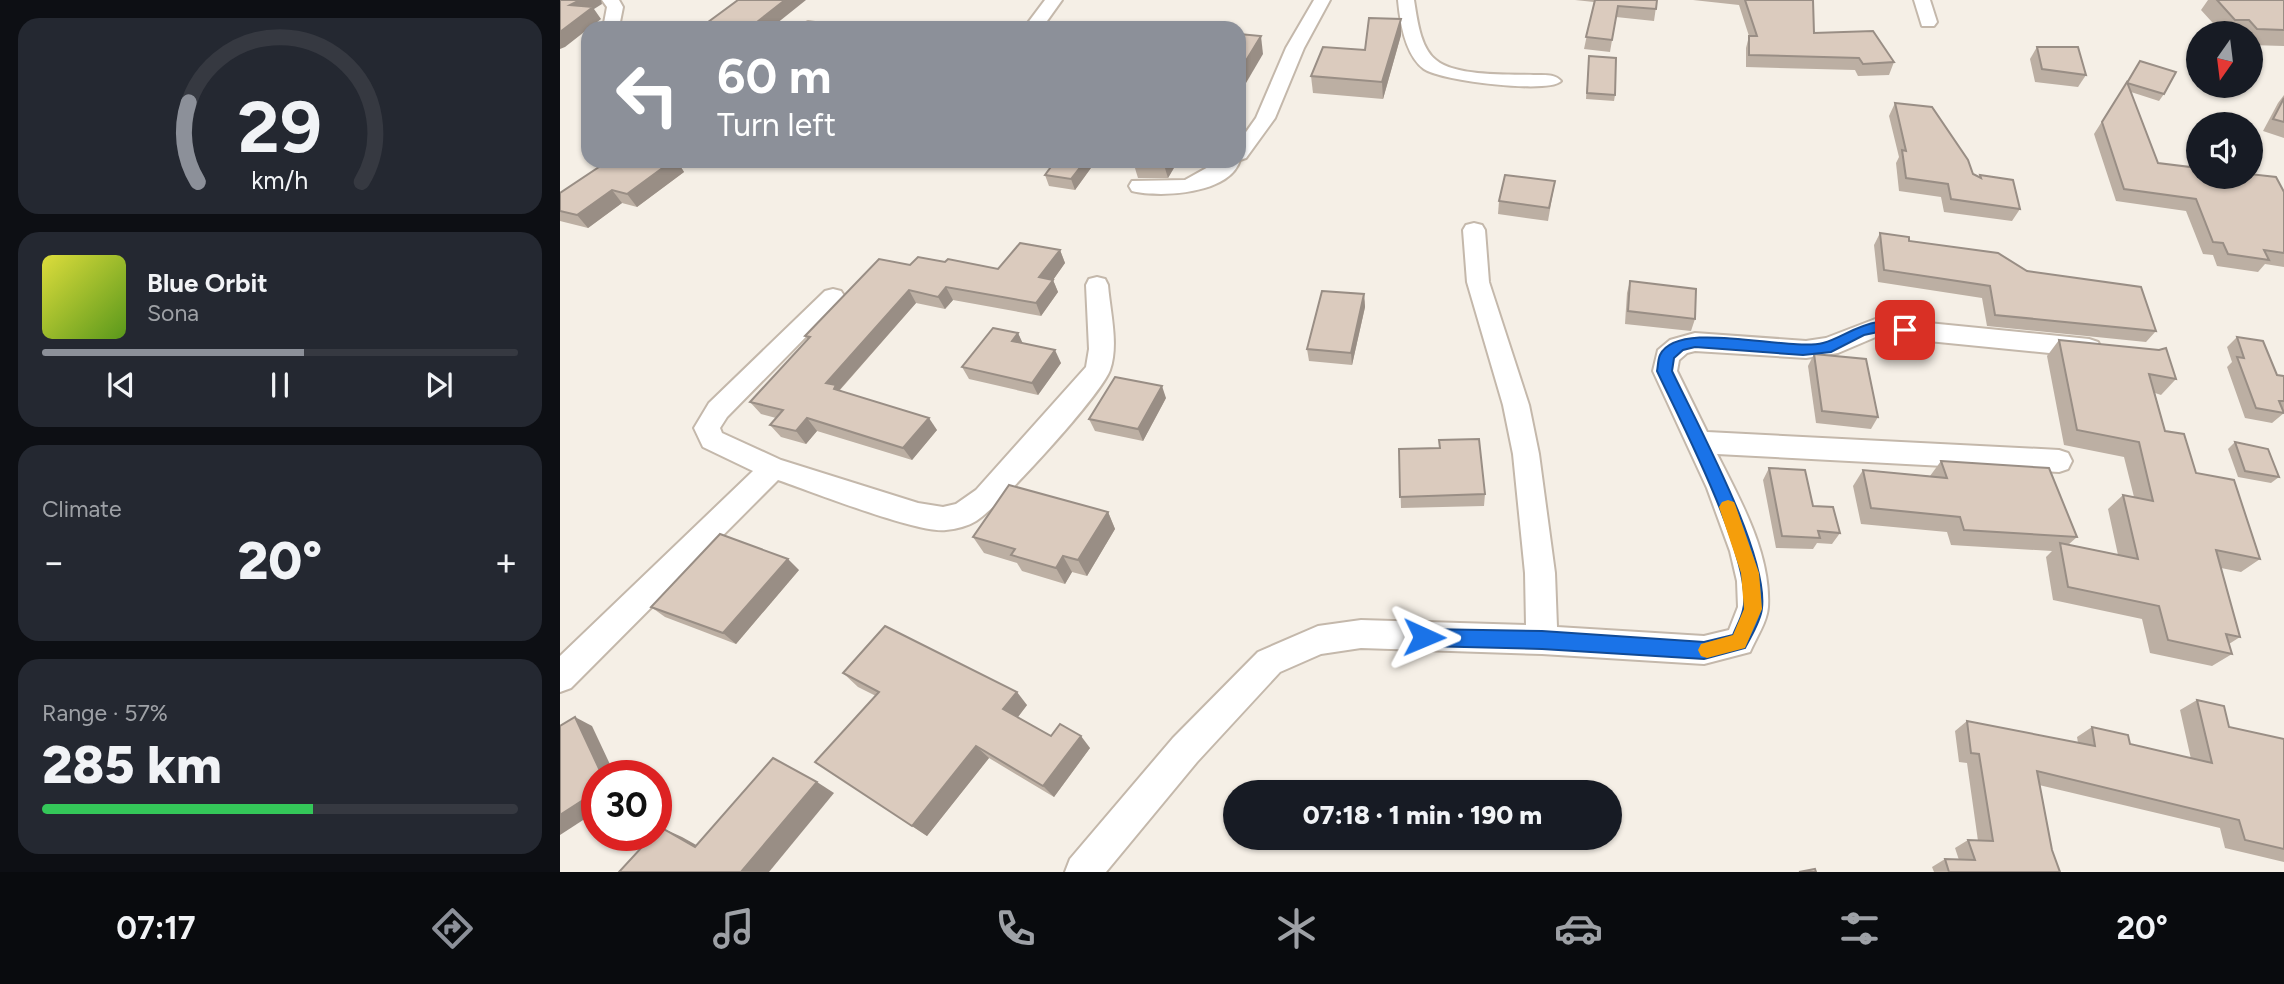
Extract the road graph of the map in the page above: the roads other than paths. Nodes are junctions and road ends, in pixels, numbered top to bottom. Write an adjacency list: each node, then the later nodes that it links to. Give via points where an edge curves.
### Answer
1 (610, 0): 6 (street, via 615,7)
2 (1054, 0): 7 (street)
3 (1322, 0): 10 (street, via 1296,46 1266,120)
4 (1406, 0): 9 (street, via 1415,37 1432,66 1456,75)
5 (1922, 0): 8 (street)
6 (613, 21)
7 (1038, 21)
8 (1928, 22)
9 (1552, 81)
10 (1246, 148)
11 (1224, 168): 12 (street, via 1189,188)
12 (1139, 186)
13 (1474, 230): 20 (street, via 1478,282 1516,405 1526,454)
14 (1097, 285): 19 (street, via 1098,369 986,498 964,514 943,519 918,515)
15 (833, 297): 19 (street, via 718,410 707,428 712,440)
16 (2118, 351): 17 (street, via 1878,327 1861,330 1826,348 1803,350 1695,342 1678,346 1667,356 1665,371)
17 (1697, 442): 18 (street); 20 (street, via 1732,517 1750,573 1753,609 1739,642 1704,650)
18 (2059, 461)
19 (774, 468): 21 (street)
20 (1542, 640): 22 (street, via 1361,634 1318,640 1269,662 1185,750)
21 (560, 677)
22 (1083, 872)

